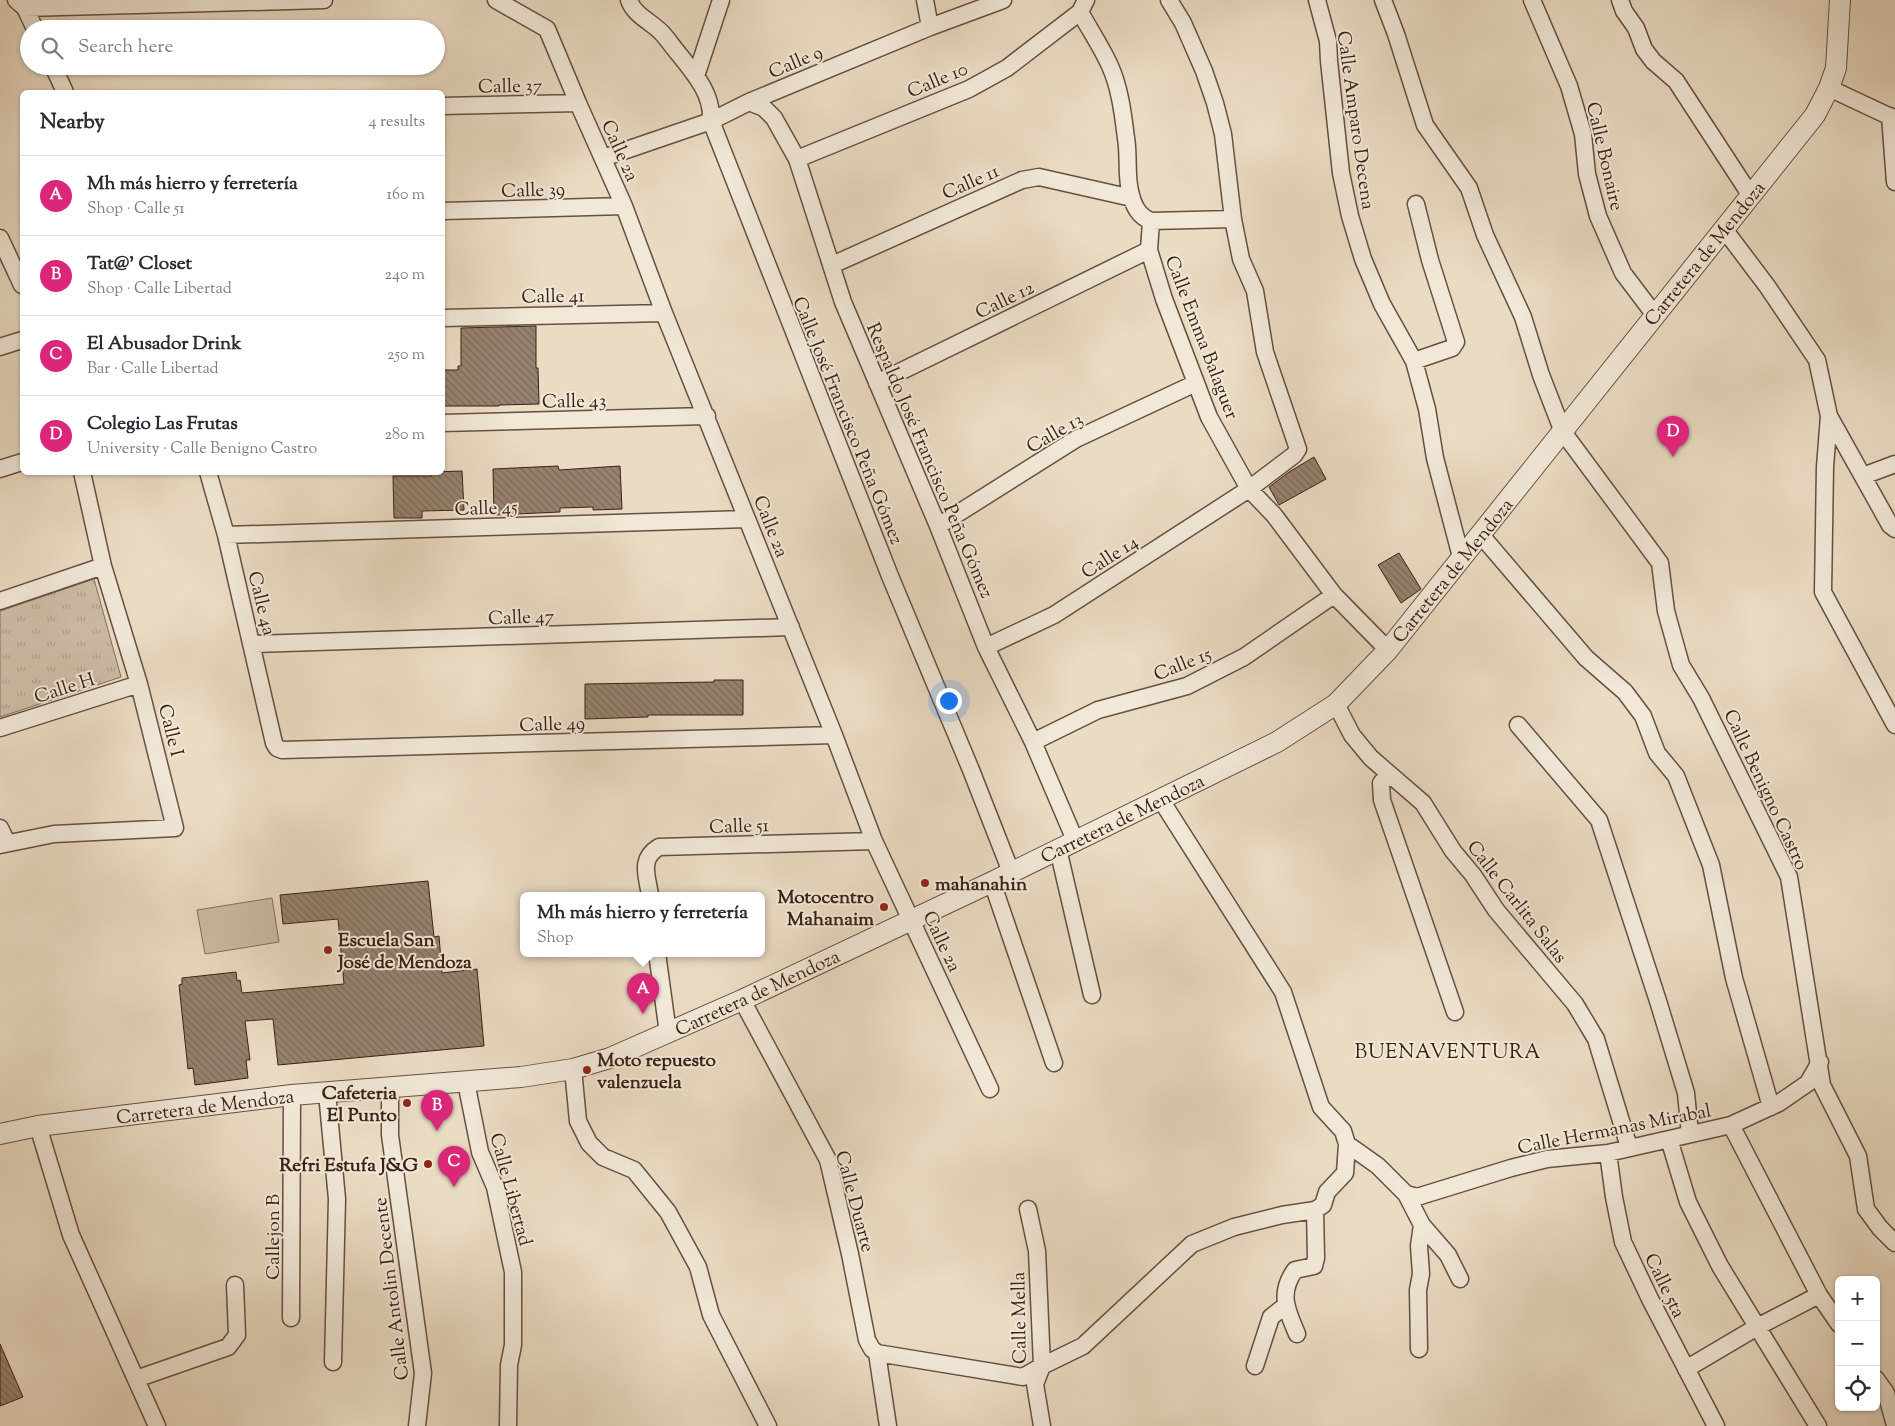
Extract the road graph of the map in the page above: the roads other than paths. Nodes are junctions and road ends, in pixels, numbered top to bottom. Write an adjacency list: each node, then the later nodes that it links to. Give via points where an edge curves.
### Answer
1 (324, 0): 13 (street)
2 (496, 0): 22 (street, Calle 2a, via 548,29)
3 (629, 0): 18 (street, Calle José Francisco Peña Gómez, via 631,8 660,32)
4 (721, 0): 18 (street)
5 (925, 0): 16 (street)
6 (1003, 0): 16 (street, Calle 9)
7 (1169, 0): 34 (street, via 1183,23 1215,103 1223,134)
8 (1317, 0): 46 (street, Calle Amparo Decena, via 1328,41 1342,173 1350,216 1362,259 1382,304)
9 (1383, 0): 52 (street, Calle Benigno Castro, via 1425,124 1470,188 1485,235 1522,317)
10 (1532, 0): 42 (street, Calle Bonaire, via 1569,86 1583,134 1587,174 1598,216 1624,273)
11 (1620, 0): 29 (street, via 1644,49 1676,81)
12 (1838, 1): 19 (street, Carretera de Mendoza, via 1836,68)
13 (21, 4): 15 (street)
14 (1083, 6): 27 (street, Calle 10, via 1008,68 968,89); 30 (street, via 1117,88 1127,141)
15 (30, 20)
16 (930, 27): 21 (street, Calle 9)
17 (57, 75): 20 (street)
18 (696, 76): 25 (street, Calle José Francisco Peña Gómez, via 706,91 712,110)
19 (1829, 88): 24 (street); 29 (street, Carretera de Mendoza, via 1815,115)
20 (64, 90)
21 (748, 102): 25 (street, Calle 9); 27 (street, Respaldo José Francisco Peña Gómez, via 764,108 774,118)
22 (578, 103): 23 (street, Calle 37); 26 (street, Calle 2a)
23 (445, 106)
24 (1892, 117): 28 (street)
25 (711, 121): 26 (street, Calle 9); 88 (street, Calle José Francisco Peña Gómez, via 890,576)
26 (603, 158): 32 (street, Calle 2a)
27 (797, 159): 39 (street, Respaldo José Francisco Peña Gómez)
28 (1895, 182)
29 (1751, 196): 36 (street, Carretera de Mendoza)
30 (1132, 198): 35 (street, via 1138,212); 39 (street, Calle 11, via 1039,177 1022,180)
31 (1416, 204): 46 (street, via 1456,342 1452,348)
32 (624, 206): 33 (street, Calle 39); 41 (street, Calle 2a)
33 (445, 211)
34 (1233, 219): 35 (street); 59 (street, Calle 14, via 1241,259 1255,291 1265,352 1298,449)
35 (1151, 221): 38 (street, Calle Emma Balaguer)
36 (1724, 229): 42 (street, Carretera de Mendoza); 50 (street, via 1817,360)
37 (0, 238): 40 (street)
38 (1148, 250): 47 (street, Calle 12); 48 (street, Calle Emma Balaguer)
39 (832, 265): 47 (street, Respaldo José Francisco Peña Gómez, via 843,302)
40 (20, 281)
41 (664, 313): 43 (street, Calle 41); 49 (street, Calle 2a)
42 (1654, 314): 52 (street, Carretera de Mendoza)
43 (445, 318)
44 (20, 341): 45 (street)
45 (0, 347)
46 (1414, 361): 65 (street, Calle Amparo Decena)
47 (877, 383): 61 (street, Respaldo José Francisco Peña Gómez)
48 (1196, 383): 59 (street, Calle Emma Balaguer, via 1209,416); 61 (street, Calle 13, via 1076,439)
49 (707, 416): 51 (street, Calle 43); 60 (street, Calle 2a)
50 (1829, 416): 58 (street); 76 (street, via 1824,467 1823,592)
51 (445, 423)
52 (1563, 432): 63 (street, Carretera de Mendoza); 97 (street, Calle Benigno Castro, via 1660,563 1666,611 1681,665 1701,698 1789,877)
53 (20, 463): 55 (street)
54 (1895, 464): 58 (street)
55 (0, 469)
56 (83, 475): 66 (street, Calle I)
57 (209, 475): 64 (street, Calle 4a)
58 (1863, 476): 62 (street)
59 (1249, 489): 67 (street, Calle Emma Balaguer, via 1274,515); 71 (street, Calle 14, via 1054,615)
60 (747, 519): 64 (street, Calle 45); 69 (street, Calle 2a)
61 (938, 526): 71 (street, Respaldo José Francisco Peña Gómez)
62 (1895, 529)
63 (1480, 534): 65 (street, Carretera de Mendoza); 105 (street, via 1586,658 1625,692 1643,716 1657,753 1676,776 1711,865 1734,978)
64 (226, 535): 70 (street, Calle 4a)
65 (1461, 557): 72 (street, Carretera de Mendoza)
66 (103, 566): 68 (street); 73 (street, Calle I)
67 (1334, 595): 72 (street, Calle Emma Balaguer); 79 (street, Calle 15, via 1244,656 1188,686 1098,710)
68 (0, 602)
69 (791, 627): 70 (street, Calle 47); 78 (street, Calle 2a)
70 (252, 644): 80 (street, Calle 4a)
71 (986, 647): 79 (street, Respaldo José Francisco Peña Gómez)
72 (1388, 650): 74 (street, Carretera de Mendoza)
73 (139, 684): 77 (street, Calle H); 86 (street, Calle I, via 176,828 54,834)
74 (1336, 704): 81 (street, Calle Carlita Salas, via 1352,735); 82 (street, Carretera de Mendoza, via 1276,742)
75 (1518, 725): 109 (street, via 1599,820 1686,1093)
76 (1895, 725)
77 (0, 728)
78 (834, 735): 80 (street, Calle 49, via 282,750); 85 (street, Calle 2a)
79 (1033, 742): 84 (street, Respaldo José Francisco Peña Gómez)
80 (274, 743)
81 (1389, 775): 95 (street, via 1381,783 1382,800); 112 (street, Calle Carlita Salas, via 1423,803 1496,910 1575,1004 1596,1039)
82 (1161, 800): 84 (street, Carretera de Mendoza); 111 (street, via 1283,992 1321,1107 1343,1130)
83 (0, 828): 86 (street)
84 (1075, 840): 87 (street, Carretera de Mendoza)
85 (874, 841): 90 (street, Calle 51, via 659,847 647,857); 91 (street, Calle 2a)
86 (4, 844)
87 (1058, 849): 88 (street, Carretera de Mendoza); 93 (street)
88 (1011, 872): 89 (street, Carretera de Mendoza)
89 (992, 882): 91 (street, Carretera de Mendoza); 98 (street)
90 (650, 892)
91 (911, 920): 94 (street, Carretera de Mendoza); 102 (street, Calle 2a)
92 (658, 957): 96 (street)
93 (1092, 995)
94 (742, 1000): 96 (street, Carretera de Mendoza); 128 (street, Calle Duarte, via 828,1160 867,1340)
95 (1454, 1012)
96 (668, 1033): 99 (street, Carretera de Mendoza, via 610,1058)
97 (1820, 1062): 105 (street, Calle Hermanas Mirabal, via 1808,1083); 118 (street, Calle Benigno Castro, via 1822,1085 1858,1156 1866,1208)
98 (1054, 1063)
99 (573, 1069): 100 (street, Carretera de Mendoza); 140 (street, via 578,1121 589,1143 603,1157 634,1170 668,1212 698,1267 711,1315)
100 (466, 1082): 101 (street, Carretera de Mendoza); 139 (street, Calle Libertad, via 480,1152 495,1187 513,1272)
101 (390, 1087): 103 (street, Carretera de Mendoza); 138 (street, Calle Antolin Decente, via 390,1135 424,1373)
102 (990, 1089)
103 (327, 1093): 104 (street, Carretera de Mendoza); 129 (street, via 337,1199)
104 (292, 1096): 107 (street, Carretera de Mendoza); 123 (street, Callejon B)
105 (1771, 1107): 106 (street, Calle Hermanas Mirabal)
106 (1731, 1125): 109 (street, Calle Hermanas Mirabal); 121 (street)
107 (38, 1126): 108 (street, Carretera de Mendoza); 133 (street, via 71,1235)
108 (1, 1132)
109 (1690, 1134): 110 (street, Calle Hermanas Mirabal)
110 (1669, 1139): 112 (street, Calle Hermanas Mirabal); 125 (street, via 1688,1202 1720,1266)
111 (1347, 1144): 114 (street, via 1378,1166); 116 (street, via 1345,1173 1327,1192 1323,1205)
112 (1629, 1147): 113 (street, Calle Hermanas Mirabal)
113 (1608, 1153): 114 (street, Calle Hermanas Mirabal, via 1547,1159 1426,1195); 132 (street, Calle 5ta, via 1623,1242)
114 (1406, 1194): 117 (street)
115 (1028, 1209): 130 (street, Calle Mella, via 1037,1252)
116 (1315, 1210): 122 (street, via 1314,1266 1295,1270 1288,1280); 130 (street, via 1234,1227 1192,1244 1083,1346)
117 (1422, 1225): 119 (street, via 1448,1255); 127 (street)
118 (1895, 1243)
119 (1460, 1279)
120 (236, 1285): 133 (street, via 237,1335 228,1347)
121 (1819, 1295): 124 (street); 125 (street)
122 (1285, 1306): 126 (street); 131 (street, via 1271,1317)
123 (291, 1318)
124 (1837, 1321)
125 (1757, 1327): 132 (street); 144 (street)
126 (1297, 1334)
127 (1419, 1349)
128 (877, 1353): 130 (street, via 1023,1378); 141 (street, Calle Duarte)
129 (333, 1362)
130 (1042, 1366): 142 (street, Calle Mella, via 1035,1384)
131 (1255, 1366)
132 (1686, 1369): 143 (street, Calle 5ta)
133 (136, 1379): 137 (street)
134 (1880, 1382): 135 (street)
135 (1890, 1391): 136 (street)
136 (1895, 1424)
137 (157, 1426)
138 (417, 1426)
139 (508, 1426)
140 (768, 1426)
141 (888, 1426)
142 (1042, 1426)
143 (1716, 1426)
144 (1818, 1426)

